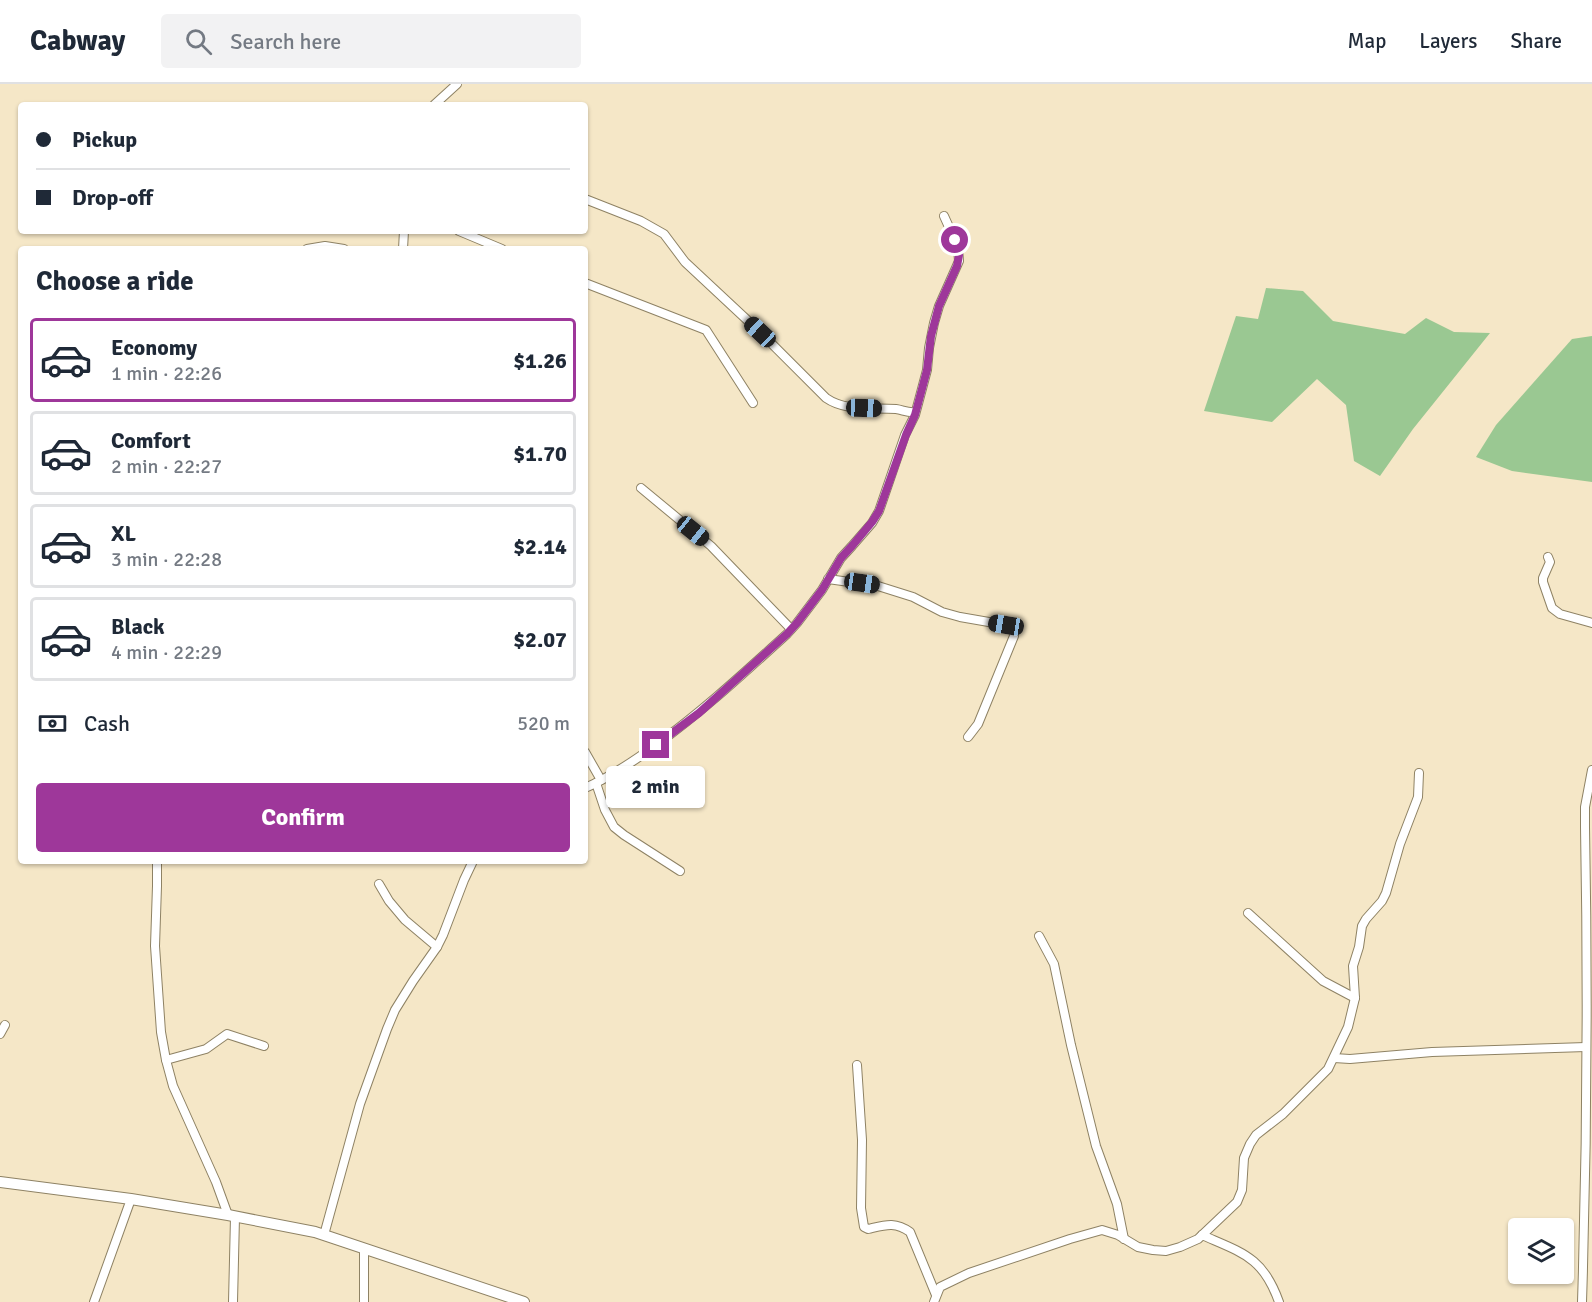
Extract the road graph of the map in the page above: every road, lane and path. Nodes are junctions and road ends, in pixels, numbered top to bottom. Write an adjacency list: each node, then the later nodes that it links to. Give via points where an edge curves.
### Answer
1 (457, 84): 2 (street)
2 (437, 102)
3 (588, 200): 9 (street, via 664,234 685,261 826,398 864,408)
4 (944, 216): 9 (street, via 958,247 959,261 934,323)
5 (466, 234): 6 (street)
6 (495, 246)
7 (588, 284): 8 (street, via 706,330)
8 (753, 403)
9 (915, 412): 12 (street, via 879,511)
10 (641, 488): 14 (street, via 711,546)
11 (1548, 557): 13 (street, via 1550,562 1543,578 1552,608)
12 (828, 579): 14 (street); 15 (street, via 892,589 942,612 1012,627 1014,636 978,724)
13 (1592, 623)
14 (792, 629): 19 (street, via 699,713)
15 (968, 737)
16 (588, 759): 19 (street)
17 (1592, 770): 32 (street, via 1585,807)
18 (1419, 773): 28 (street, via 1418,797 1386,893 1362,926 1353,966)
19 (598, 782): 20 (street); 23 (street, via 614,827)
20 (588, 787)
21 (157, 864): 34 (street, via 155,957)
22 (472, 864): 27 (street)
23 (680, 871)
24 (379, 884): 27 (street, via 405,920)
25 (1248, 913): 28 (street, via 1323,981)
26 (1039, 936): 41 (street, via 1054,964 1096,1146 1117,1204)
27 (437, 947): 39 (street, via 395,1010 387,1029 360,1104)
28 (1355, 998): 33 (street)
29 (5, 1025): 30 (street)
30 (0, 1034)
31 (264, 1046): 34 (street, via 227,1034 206,1049)
32 (1586, 1047): 33 (street); 49 (street)
33 (1334, 1058): 40 (street, via 1323,1075 1256,1135 1244,1158 1238,1202)
34 (166, 1060): 38 (street, via 173,1086)
35 (858, 1065): 43 (street, via 864,1227 890,1224 910,1232)
36 (0, 1182): 37 (street)
37 (131, 1199): 38 (street); 44 (street)
38 (231, 1216): 39 (street); 45 (street)
39 (324, 1235): 42 (street)
40 (1202, 1236): 41 (street, via 1166,1251 1138,1247); 48 (street, via 1255,1262)
41 (1124, 1239): 43 (street, via 1102,1230 1070,1239 969,1273 944,1284)
42 (364, 1248): 46 (street); 47 (street)
43 (935, 1298)
44 (94, 1302)
45 (233, 1302)
46 (364, 1302)
47 (524, 1302)
48 (1279, 1302)
49 (1582, 1302)

